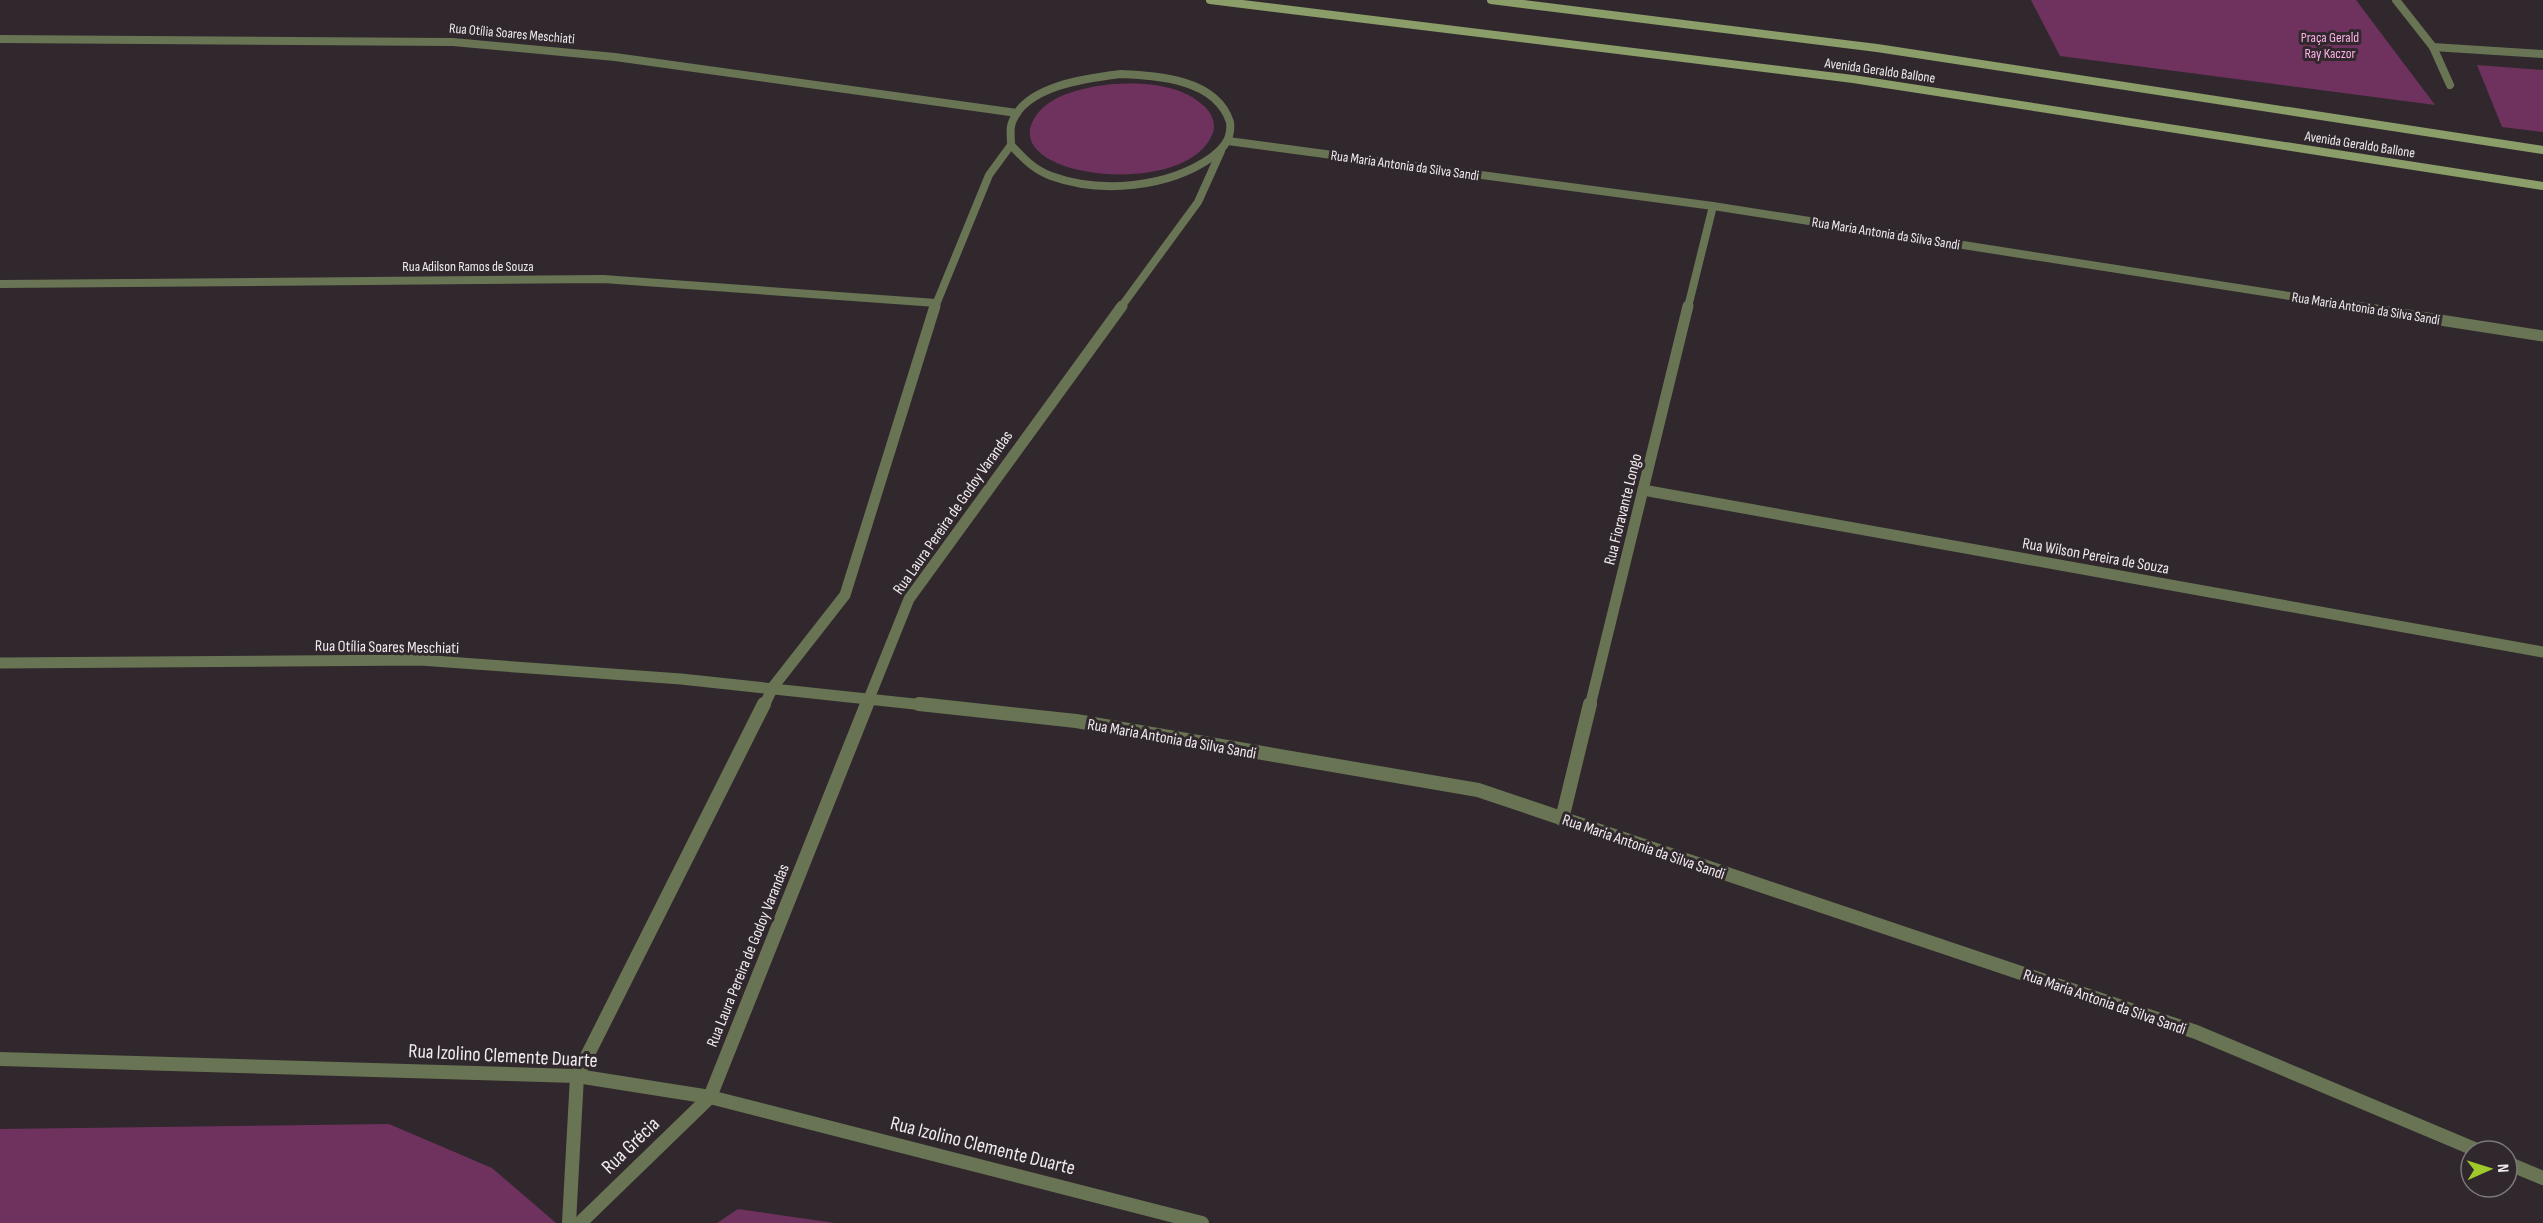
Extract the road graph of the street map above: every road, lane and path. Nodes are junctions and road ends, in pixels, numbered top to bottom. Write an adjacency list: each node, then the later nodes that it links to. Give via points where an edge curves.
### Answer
1 (1210, 0): 12 (street, Avenida Geraldo Ballone, via 1852,79)
2 (1491, 0): 11 (street, Avenida Geraldo Ballone, via 1877,48)
3 (2396, 0): 5 (street)
4 (0, 39): 8 (street, Rua Otília Soares Meschiati, via 453,42 615,57)
5 (2433, 46): 6 (street); 7 (street)
6 (2543, 54)
7 (2450, 85)
8 (1017, 113): 9 (street, via 1009,134); 10 (street, via 1034,98 1059,86 1121,74 1154,76 1208,93 1224,107 1232,123)
9 (1011, 145): 10 (street, via 1029,165 1064,180 1107,186 1154,182 1194,170); 15 (street, via 989,175)
10 (1224, 146): 13 (street, Rua Maria Antonia da Silva Sandi); 21 (street, Rua Laura Pereira de Godoy Varandas, via 1198,202 909,599)
11 (2543, 150)
12 (2543, 186)
13 (1713, 206): 16 (street, Rua Maria Antonia da Silva Sandi); 17 (street, Rua Fioravante Longo)
14 (0, 284): 15 (street, Rua Adilson Ramos de Souza, via 603,279)
15 (936, 303): 20 (street, via 845,595)
16 (2543, 336)
17 (1643, 490): 18 (street, Rua Wilson Pereira de Souza); 22 (street, Rua Fioravante Longo)
18 (2543, 652)
19 (0, 663): 20 (street, Rua Otília Soares Meschiati, via 420,660)
20 (772, 687): 21 (street, Rua Maria Antonia da Silva Sandi); 24 (street)
21 (869, 699): 22 (street, Rua Maria Antonia da Silva Sandi, via 1076,722 1478,790); 25 (street, Rua Laura Pereira de Godoy Varandas)
22 (1562, 819): 26 (street, Rua Maria Antonia da Silva Sandi, via 2196,1032)
23 (0, 1059): 24 (street, Rua Izolino Clemente Duarte)
24 (577, 1076): 25 (street, Rua Izolino Clemente Duarte); 29 (street, Rua Grécia)
25 (710, 1097): 30 (street, Rua Grécia); 31 (street, Rua Izolino Clemente Duarte)
26 (2459, 1143)
27 (2519, 1168): 28 (street)
28 (2543, 1178)
29 (569, 1223)
30 (580, 1223)
31 (1202, 1223)

